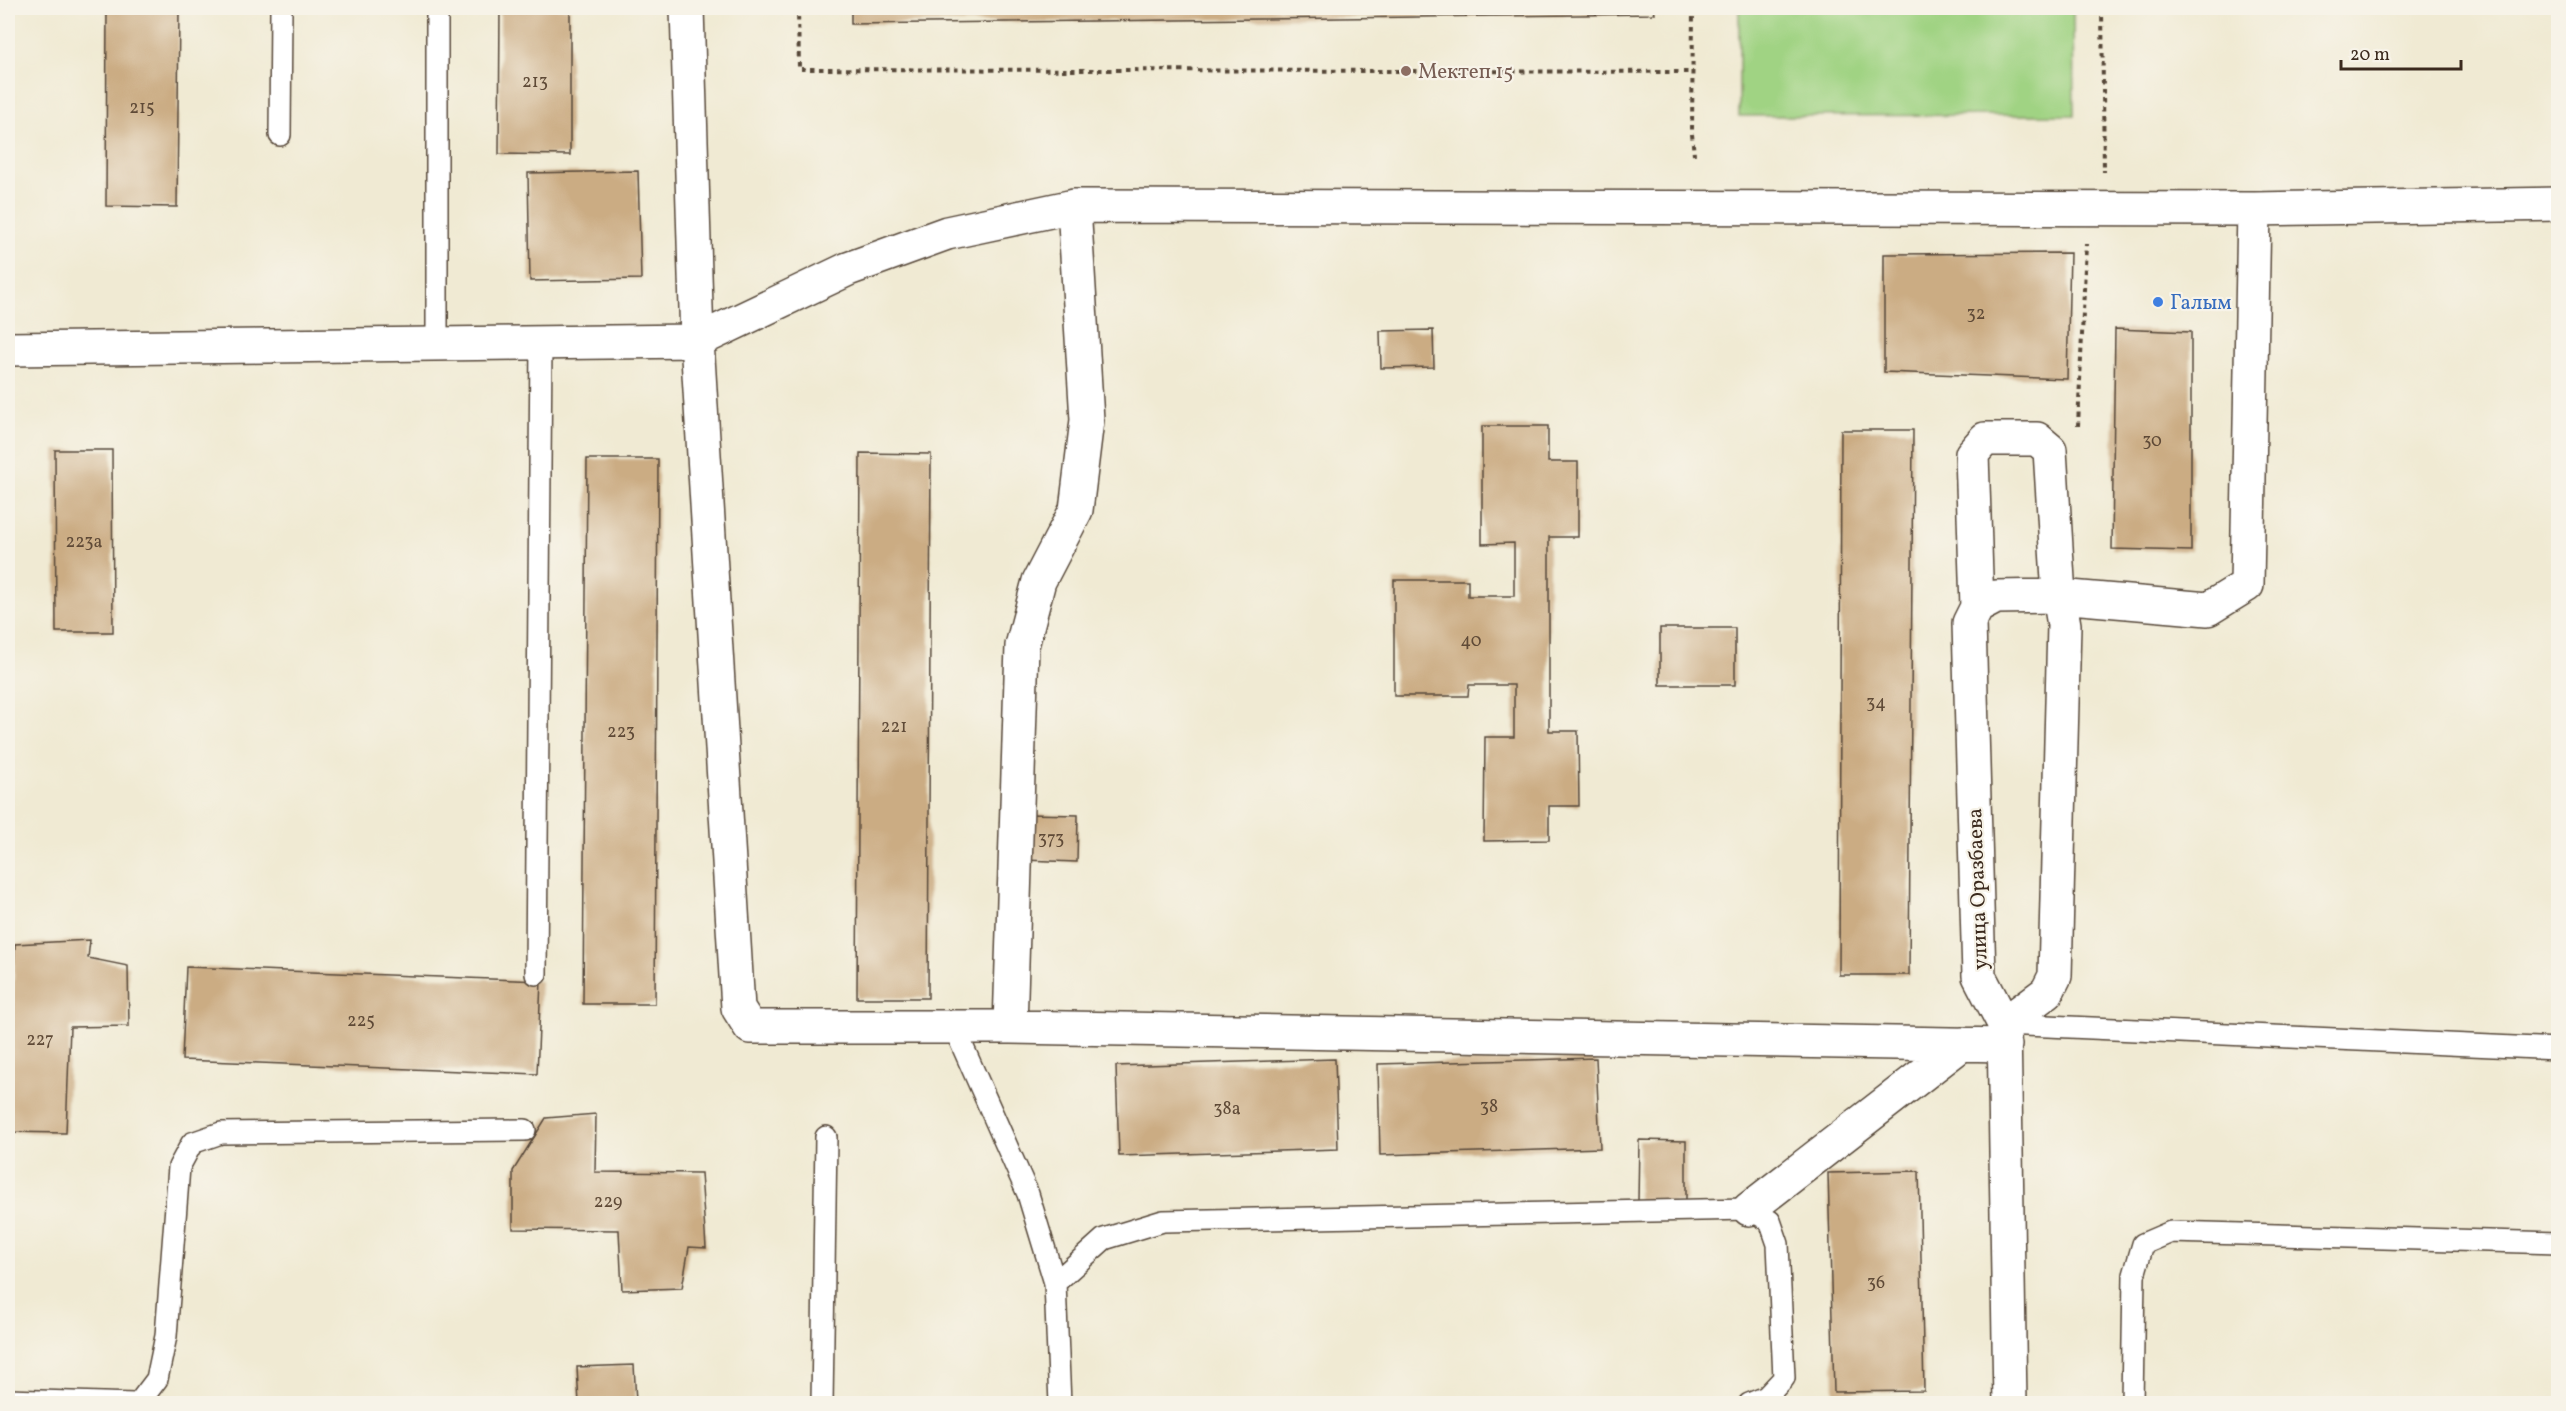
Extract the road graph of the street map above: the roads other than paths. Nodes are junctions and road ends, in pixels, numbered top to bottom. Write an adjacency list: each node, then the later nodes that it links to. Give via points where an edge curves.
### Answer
1 (281, 8): 4 (lane)
2 (437, 8): 10 (lane)
3 (687, 8): 9 (street)
4 (280, 135)
5 (2559, 204): 7 (street)
6 (1074, 206): 7 (street); 9 (street, via 936,237 848,269); 16 (street, via 1086,420 1076,510 1039,580 1022,646)
7 (2254, 209): 12 (street, via 2247,585 2208,609)
8 (541, 341): 9 (street); 10 (street); 14 (lane)
9 (697, 341): 15 (street, via 738,1008 750,1028)
10 (437, 343): 11 (street)
11 (8, 349)
12 (2059, 596): 13 (street); 13 (street, улица Оразбаева, via 2050,450 2037,439 1985,439 1971,454); 17 (street, via 2064,625 2055,976 2047,992)
13 (1986, 602): 17 (street, улица Оразбаева, via 1969,623 1979,976)
14 (536, 974)
15 (954, 1027): 16 (street); 24 (lane, via 1028,1194)
16 (1010, 1027): 18 (street)
17 (2004, 1034): 18 (street); 19 (lane); 30 (street, улица Оразбаева)
18 (1962, 1044): 22 (street)
19 (2559, 1049)
20 (525, 1131): 26 (lane, via 221,1133 192,1143 179,1167 166,1336 157,1379)
21 (826, 1137): 27 (lane)
22 (1749, 1209): 24 (lane, via 1163,1221 1104,1239); 29 (lane, via 1770,1221 1778,1244 1784,1378 1766,1397)
23 (2559, 1243): 31 (lane, via 2171,1232 2143,1244 2134,1275)
24 (1055, 1283): 28 (lane)
25 (8, 1400): 26 (lane)
26 (136, 1404)
27 (822, 1404)
28 (1060, 1404)
29 (1749, 1404)
30 (2010, 1404)
31 (2132, 1404)

